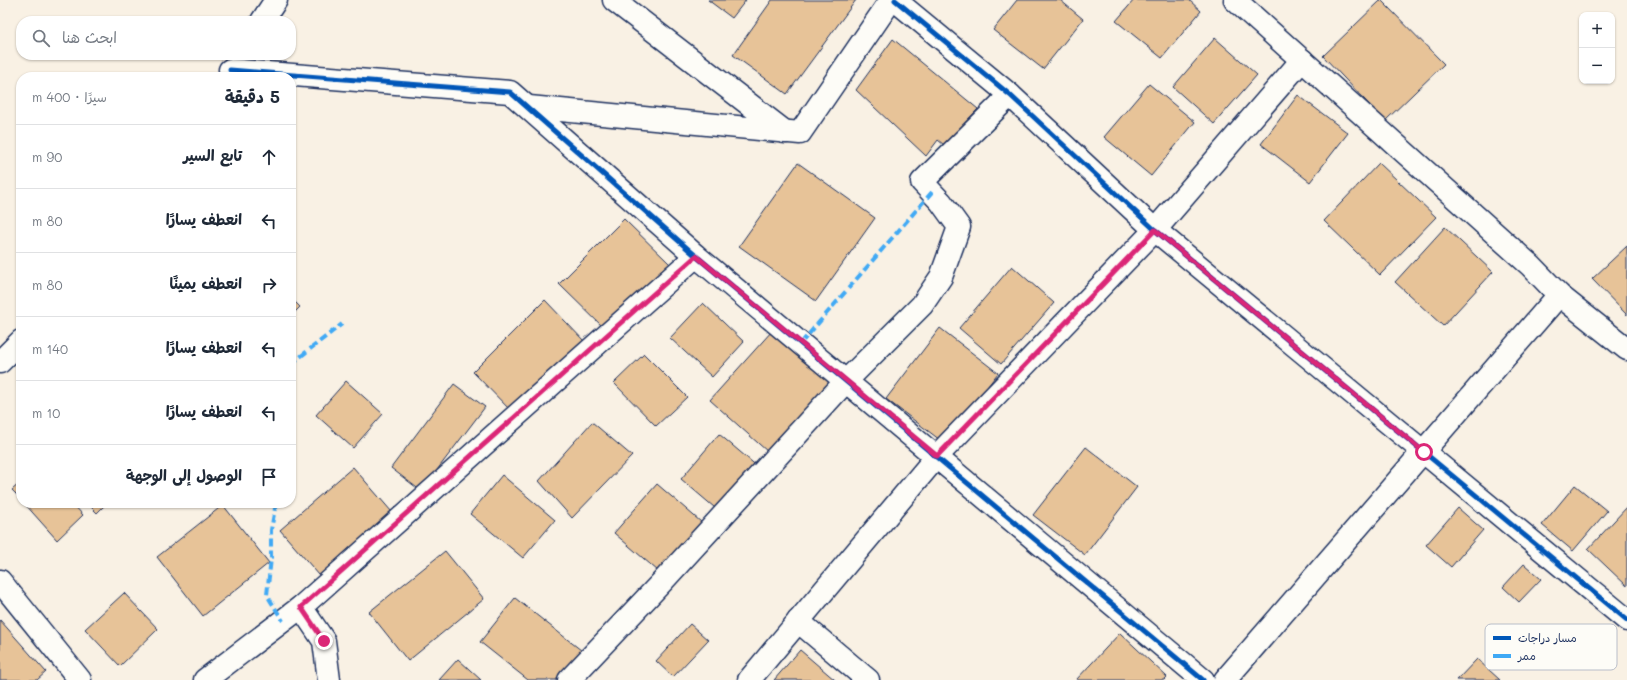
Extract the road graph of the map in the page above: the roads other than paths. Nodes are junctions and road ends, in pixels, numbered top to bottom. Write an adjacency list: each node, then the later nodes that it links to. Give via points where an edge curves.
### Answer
1 (276, 0): 6 (street)
2 (614, 0): 13 (street)
3 (892, 0): 13 (street, via 800,133)
4 (895, 0): 11 (street)
5 (1236, 0): 7 (street)
6 (265, 16)
7 (1302, 60): 14 (street); 16 (street, via 1531,266)
8 (232, 67): 9 (street)
9 (288, 72)
10 (296, 73): 12 (street, via 510,92)
11 (1010, 95): 14 (street); 20 (street, via 922,182 958,227 941,277 922,305)
12 (529, 107): 13 (street); 15 (street)
13 (785, 132)
14 (1155, 230): 21 (street); 22 (street)
15 (696, 256): 20 (street); 24 (street)
16 (1559, 295): 18 (street); 21 (street)
17 (16, 347): 19 (street)
18 (1627, 349)
19 (0, 362)
20 (846, 381): 22 (street); 30 (street)
21 (1424, 452): 25 (street); 34 (street)
22 (937, 456): 26 (street); 33 (street)
23 (0, 581): 27 (street)
24 (301, 607): 28 (street); 29 (street, via 324,641)
25 (1627, 620)
26 (798, 621): 31 (street); 32 (street)
27 (80, 680)
28 (205, 680)
29 (330, 680)
30 (569, 680)
31 (749, 680)
32 (868, 680)
33 (1203, 680)
34 (1225, 680)

